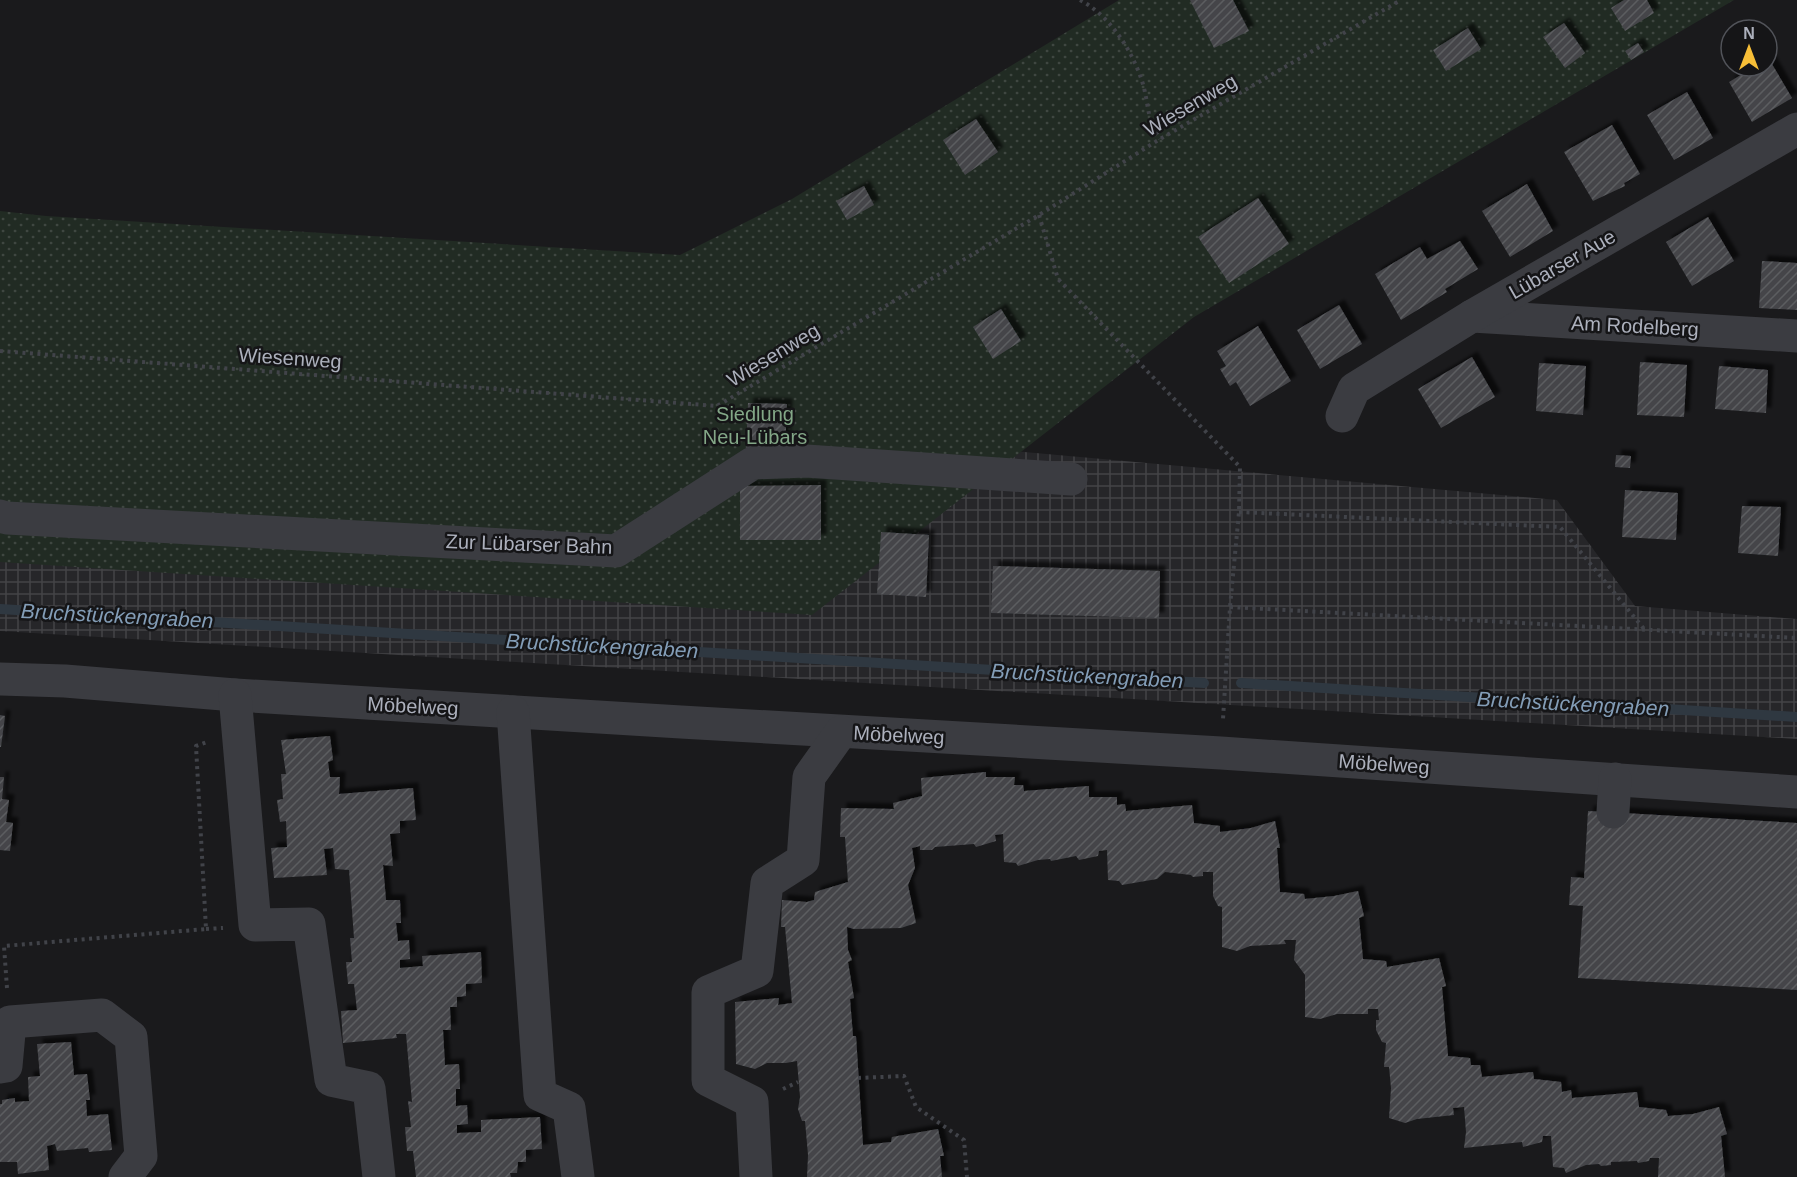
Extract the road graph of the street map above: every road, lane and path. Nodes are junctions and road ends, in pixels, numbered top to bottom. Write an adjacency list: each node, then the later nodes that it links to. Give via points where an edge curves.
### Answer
1 (1080, 0): 4 (path, via 1110,25 1129,52)
2 (1401, 0): 4 (path, Wiesenweg)
3 (1797, 129): 6 (street, Lübarser Aue)
4 (1160, 139): 5 (path, Wiesenweg)
5 (1039, 215): 8 (path, Wiesenweg, via 717,406); 11 (path, via 1058,279 1240,467)
6 (1472, 316): 7 (street, Am Rodelberg); 9 (street, Lübarser Aue, via 1354,389)
7 (1797, 336)
8 (0, 351)
9 (1342, 416)
10 (1071, 479): 12 (street, Zur Lübarser Bahn, via 806,461 753,463 616,551)
11 (1239, 512): 13 (path); 14 (path, via 1560,527)
12 (0, 516)
13 (1230, 607): 14 (path); 19 (path)
14 (1645, 630): 15 (path)
15 (1797, 638)
16 (0, 678): 17 (street, Möbelweg)
17 (235, 695): 18 (street, Möbelweg); 20 (street)
18 (513, 712): 21 (street, Möbelweg); 30 (street, via 540,1095 569,1108)
19 (1223, 721)
20 (238, 729): 25 (path, via 196,746 206,929 4,946); 29 (street, via 255,925 309,924 331,1080 369,1088)
21 (841, 732): 22 (street, Möbelweg); 31 (street, via 808,777 803,860 767,883 757,971 708,992 708,1080 752,1102)
22 (1616, 779): 23 (street, Möbelweg); 24 (street)
23 (1797, 792)
24 (1613, 812)
25 (10, 1022): 26 (street, via 6,1066); 28 (street, via 102,1015 131,1037 141,1156)
26 (0, 1067)
27 (858, 1078): 32 (path, via 904,1076 916,1107 964,1140)
28 (125, 1177)
29 (379, 1177)
30 (578, 1177)
31 (756, 1177)
32 (967, 1177)

